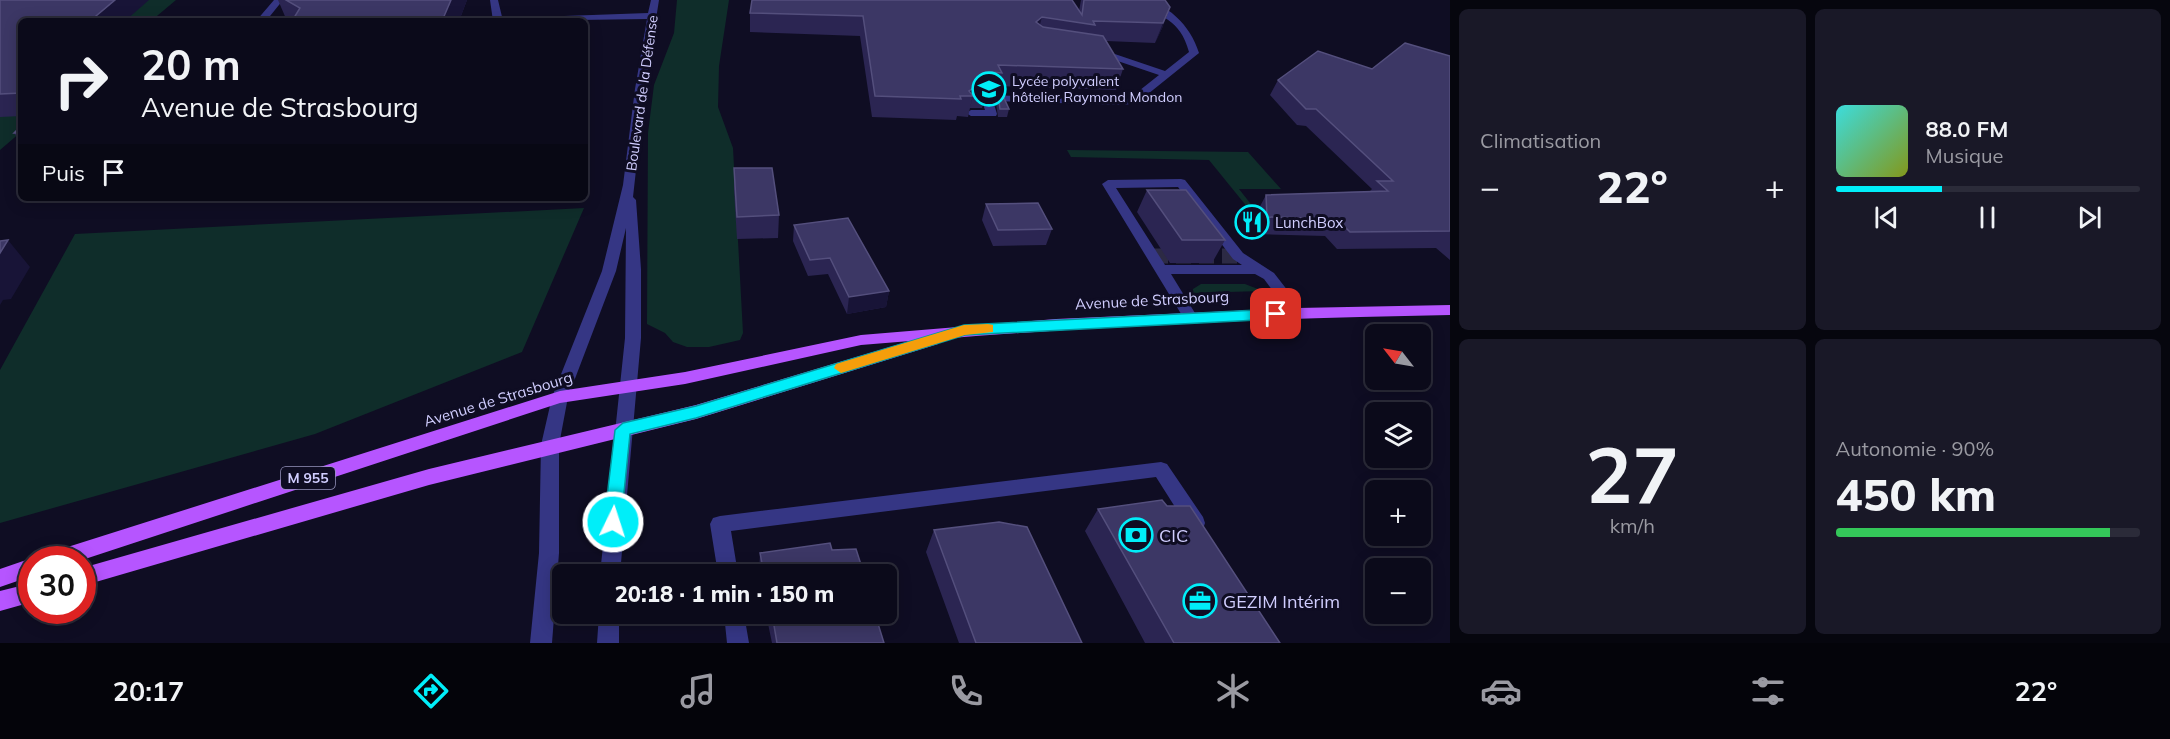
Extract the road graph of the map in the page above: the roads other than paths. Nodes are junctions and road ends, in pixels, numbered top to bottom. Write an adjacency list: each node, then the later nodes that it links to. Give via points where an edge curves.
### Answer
1 (279, 0): 6 (street)
2 (494, 0): 7 (street)
3 (655, 0): 5 (street, Boulevard de la Défense)
4 (1141, 0): 10 (street, via 1164,11 1192,45 1194,53 1190,59)
5 (652, 16): 8 (street); 12 (street, Boulevard de la Défense)
6 (264, 18)
7 (497, 18)
8 (588, 18)
9 (1087, 49): 10 (street)
10 (1168, 75): 11 (street, via 1134,100 1125,102 986,98 992,114)
11 (971, 113)
12 (629, 185): 21 (street, Boulevard de la Défense, via 635,268); 22 (street, Boulevard de la Défense, via 609,271)
13 (1177, 206): 14 (street)
14 (1199, 206): 15 (street, via 1238,256); 16 (street, via 1181,183 1108,184 1127,206)
15 (1258, 269): 16 (street); 18 (street, via 1269,276)
16 (1162, 270): 19 (street)
17 (1450, 310): 18 (main road, Avenue de Strasbourg / M 955)
18 (1297, 313): 19 (main road, Avenue de Strasbourg / M 955)
19 (1191, 318): 20 (main road, Avenue de Strasbourg / M 955)
20 (964, 330): 21 (main road, Avenue de Strasbourg / M 955, via 861,340 685,378); 23 (main road, Avenue de Strasbourg / M 955, via 696,412)
21 (629, 386): 22 (main road, Avenue de Strasbourg / M 955); 23 (street, Boulevard de la Défense)
22 (560, 397): 24 (street, Boulevard de la Défense); 26 (main road, Avenue de Strasbourg / M 955)
23 (623, 430): 24 (main road, Avenue de Strasbourg / M 955); 27 (street, Boulevard de la Défense)
24 (550, 445): 30 (main road, Avenue de Strasbourg / M 955); 36 (street, Boulevard de la Défense, via 549,553)
25 (1205, 537): 28 (street, via 1161,469 720,524)
26 (96, 547)
27 (611, 564)
28 (726, 564)
29 (18, 572): 31 (main road)
30 (96, 573)
31 (0, 578)
32 (18, 596): 33 (main road)
33 (0, 601)
34 (609, 624): 37 (street)
35 (735, 624): 38 (street)
36 (541, 643)
37 (608, 643)
38 (738, 643)

